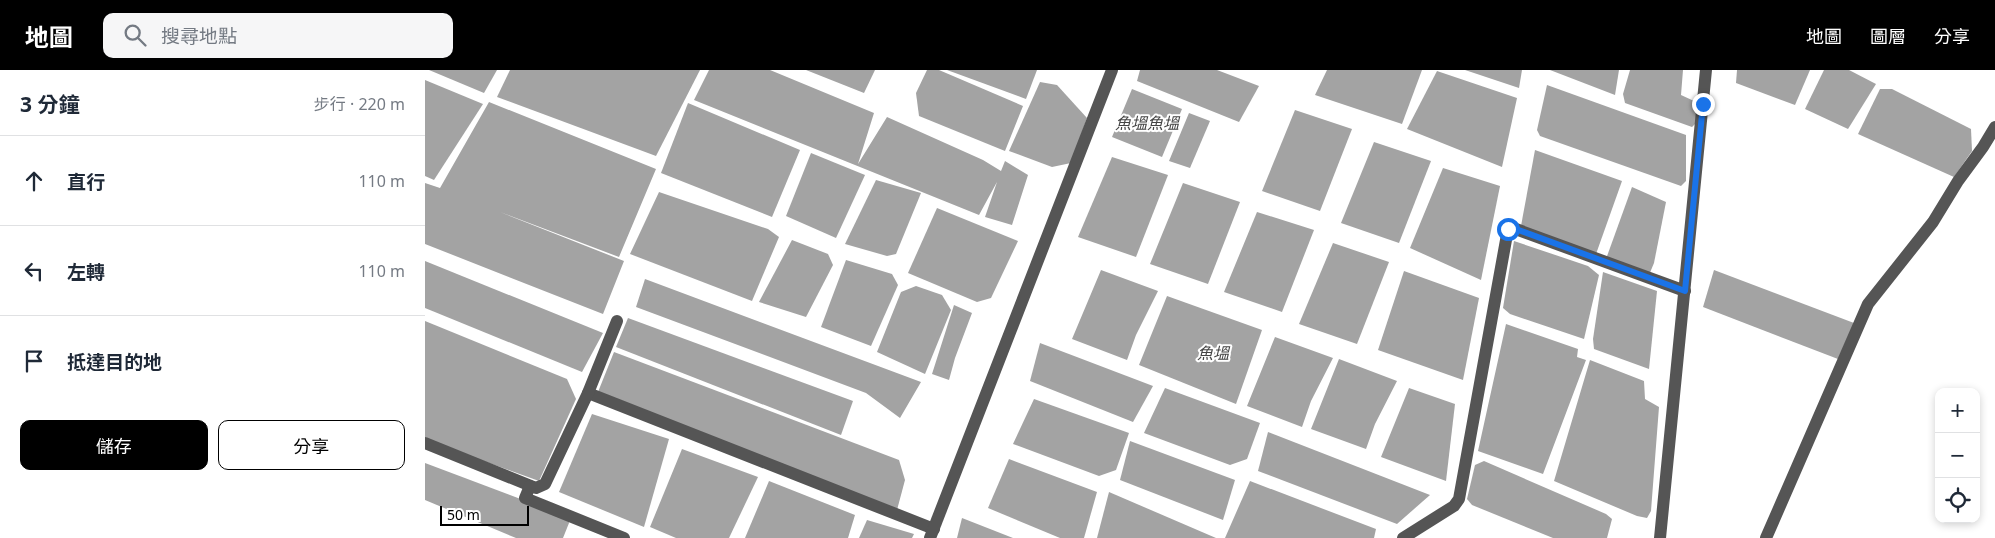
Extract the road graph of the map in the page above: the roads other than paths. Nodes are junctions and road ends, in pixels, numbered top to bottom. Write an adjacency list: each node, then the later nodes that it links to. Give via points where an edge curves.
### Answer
1 (1112, 70): 9 (street)
2 (1706, 70): 4 (street)
3 (1995, 126): 13 (street, via 1933,222 1868,304)
4 (1685, 291): 11 (street, via 1513,228 1508,229 1459,499 1454,506); 12 (street)
5 (617, 321): 6 (street)
6 (587, 393): 8 (street, via 545,484 536,488); 9 (street)
7 (425, 443): 8 (street)
8 (530, 486): 10 (street, via 525,498)
9 (932, 534)
10 (624, 538)
11 (1403, 538)
12 (1660, 538)
13 (1767, 538)

